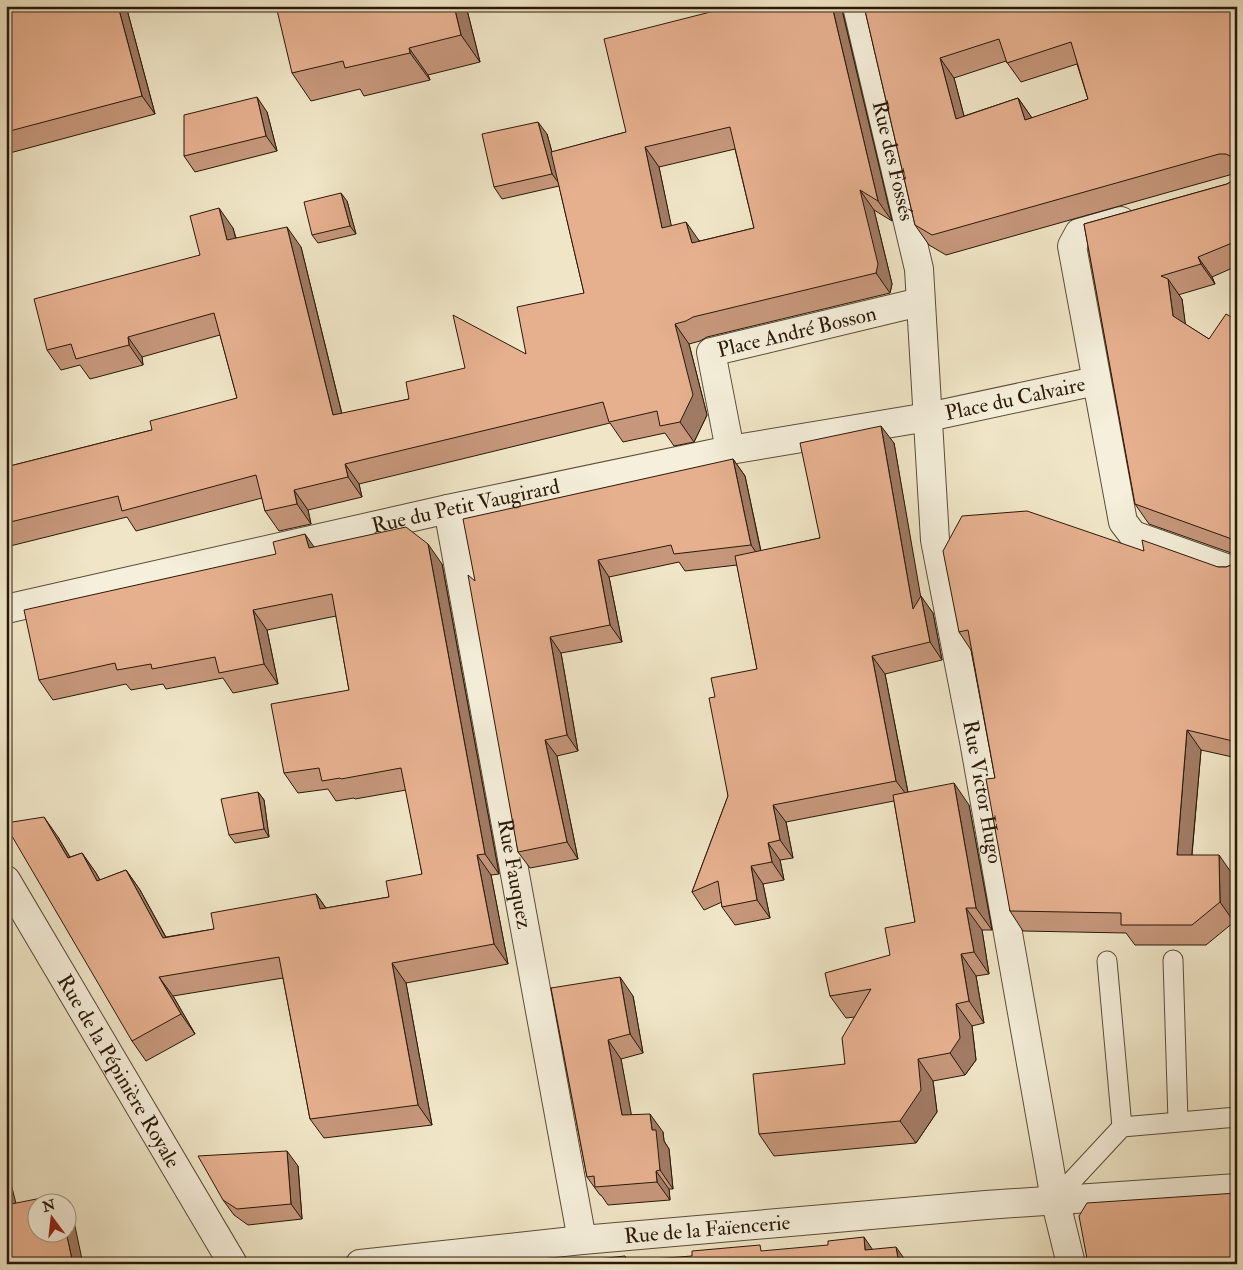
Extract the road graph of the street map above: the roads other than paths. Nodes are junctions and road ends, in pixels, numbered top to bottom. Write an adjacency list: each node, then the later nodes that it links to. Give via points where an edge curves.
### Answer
1 (857, 6): 3 (street, Rue des Fossés, via 919,270)
2 (1144, 215): 4 (street, Place du Calvaire, via 1080,232 1072,246)
3 (921, 309): 5 (street, Rue Victor Hugo); 6 (street, Place André Bosson, via 711,352)
4 (1096, 381): 5 (street, Place du Calvaire); 8 (street, via 1123,522 1133,535)
5 (928, 417): 6 (street, Rue du Petit Vaugirard); 17 (street, Rue Victor Hugo, via 935,540)
6 (730, 450): 7 (street, Rue du Petit Vaugirard)
7 (448, 509): 9 (street, Rue du Petit Vaugirard); 18 (street, Rue Fauquez)
8 (1237, 572)
9 (6, 609)
10 (6, 880): 19 (street, Rue de la Pépinière Royale)
11 (1173, 960): 14 (lane)
12 (1107, 961): 15 (lane)
13 (1237, 1117): 14 (lane)
14 (1178, 1121): 15 (lane)
15 (1122, 1127): 17 (lane)
16 (1237, 1188): 17 (street, Rue de la Faïencerie)
17 (1055, 1199): 18 (street, Rue de la Faïencerie); 21 (street, Rue Victor Hugo)
18 (582, 1240): 20 (street, Rue de la Faïencerie)
19 (233, 1264)
20 (360, 1264)
21 (1071, 1264)

